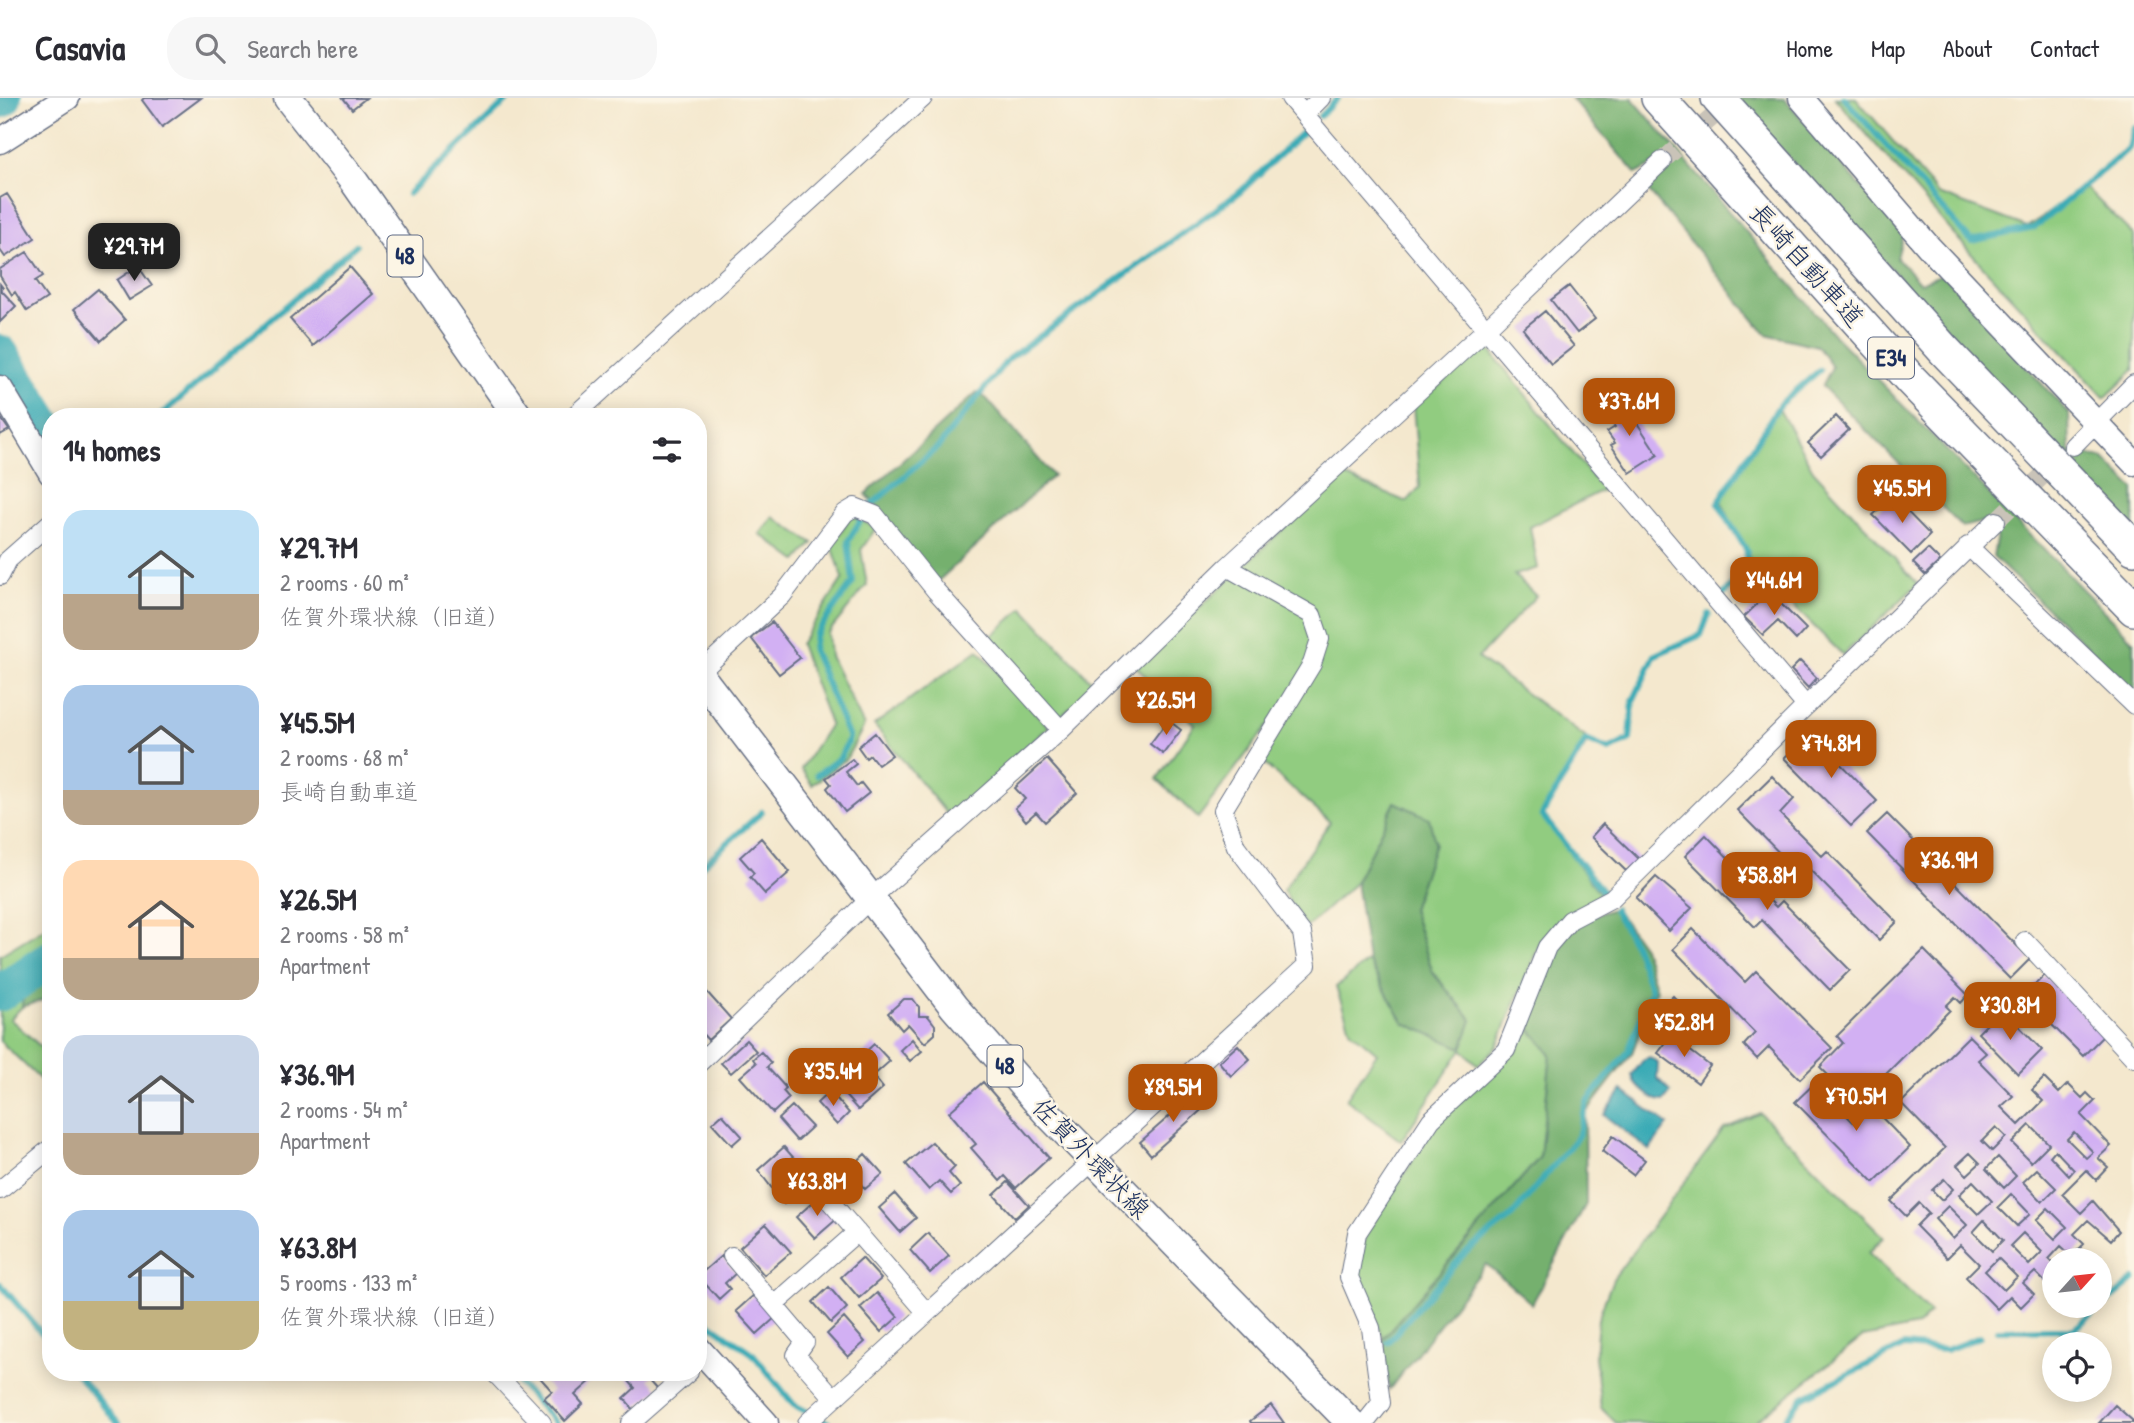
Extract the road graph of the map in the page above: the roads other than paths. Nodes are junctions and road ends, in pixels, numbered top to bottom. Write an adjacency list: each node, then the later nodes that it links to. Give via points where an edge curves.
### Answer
1 (67, 98): 10 (street)
2 (288, 98): 15 (main road, 48, via 355,183)
3 (923, 98): 16 (street)
4 (1290, 98): 9 (street)
5 (1321, 98): 9 (street)
6 (1658, 98): 27 (highway, 長崎自動車道 / E34, via 1911,380)
7 (1718, 98): 24 (highway, 長崎自動車道 / E34, via 1944,350)
8 (1801, 98): 17 (street, via 1928,246)
9 (1305, 114): 12 (street)
10 (0, 141)
11 (1662, 161): 12 (street)
12 (1485, 331): 25 (street); 31 (street)
13 (2134, 384): 17 (street)
14 (0, 388): 19 (street)
15 (512, 408)
16 (582, 408)
17 (2095, 423): 18 (street); 20 (street)
18 (2073, 446)
19 (42, 458)
20 (2134, 463)
21 (1996, 521): 23 (street)
22 (42, 530): 26 (street, via 8,560)
23 (1968, 547): 30 (street); 31 (street)
24 (2134, 548)
25 (1227, 567): 32 (street); 38 (street, via 1312,615 1320,639 1312,664 1223,810 1236,846 1302,933 1307,965)
26 (0, 576)
27 (2134, 609)
28 (707, 666): 32 (street, via 782,596 845,513 855,507 875,515 936,591)
29 (707, 686): 33 (main road, 佐賀外環状線 / 48)
30 (2134, 705)
31 (1806, 706): 54 (street, via 1612,898 1570,920 1546,947 1506,1050 1431,1120 1357,1233 1349,1277 1371,1328 1381,1403)
32 (1061, 730): 33 (street)
33 (869, 900): 35 (street); 38 (main road, 佐賀外環状線 / 48, via 954,1007)
34 (2025, 941): 36 (street)
35 (707, 1055)
36 (2134, 1058)
37 (42, 1156): 39 (street)
38 (1092, 1161): 44 (street); 53 (main road, 佐賀外環状線 / 48)
39 (0, 1191)
40 (828, 1199): 41 (street)
41 (857, 1232): 43 (street); 44 (street)
42 (732, 1256): 43 (street)
43 (774, 1305): 48 (street, via 806,1342 796,1355)
44 (927, 1313): 48 (street)
45 (707, 1368): 51 (street)
46 (502, 1381): 49 (street)
47 (676, 1381): 50 (street)
48 (830, 1403): 52 (street)
49 (541, 1423)
50 (631, 1423)
51 (766, 1423)
52 (807, 1423)
53 (1351, 1423)
54 (1365, 1423)

